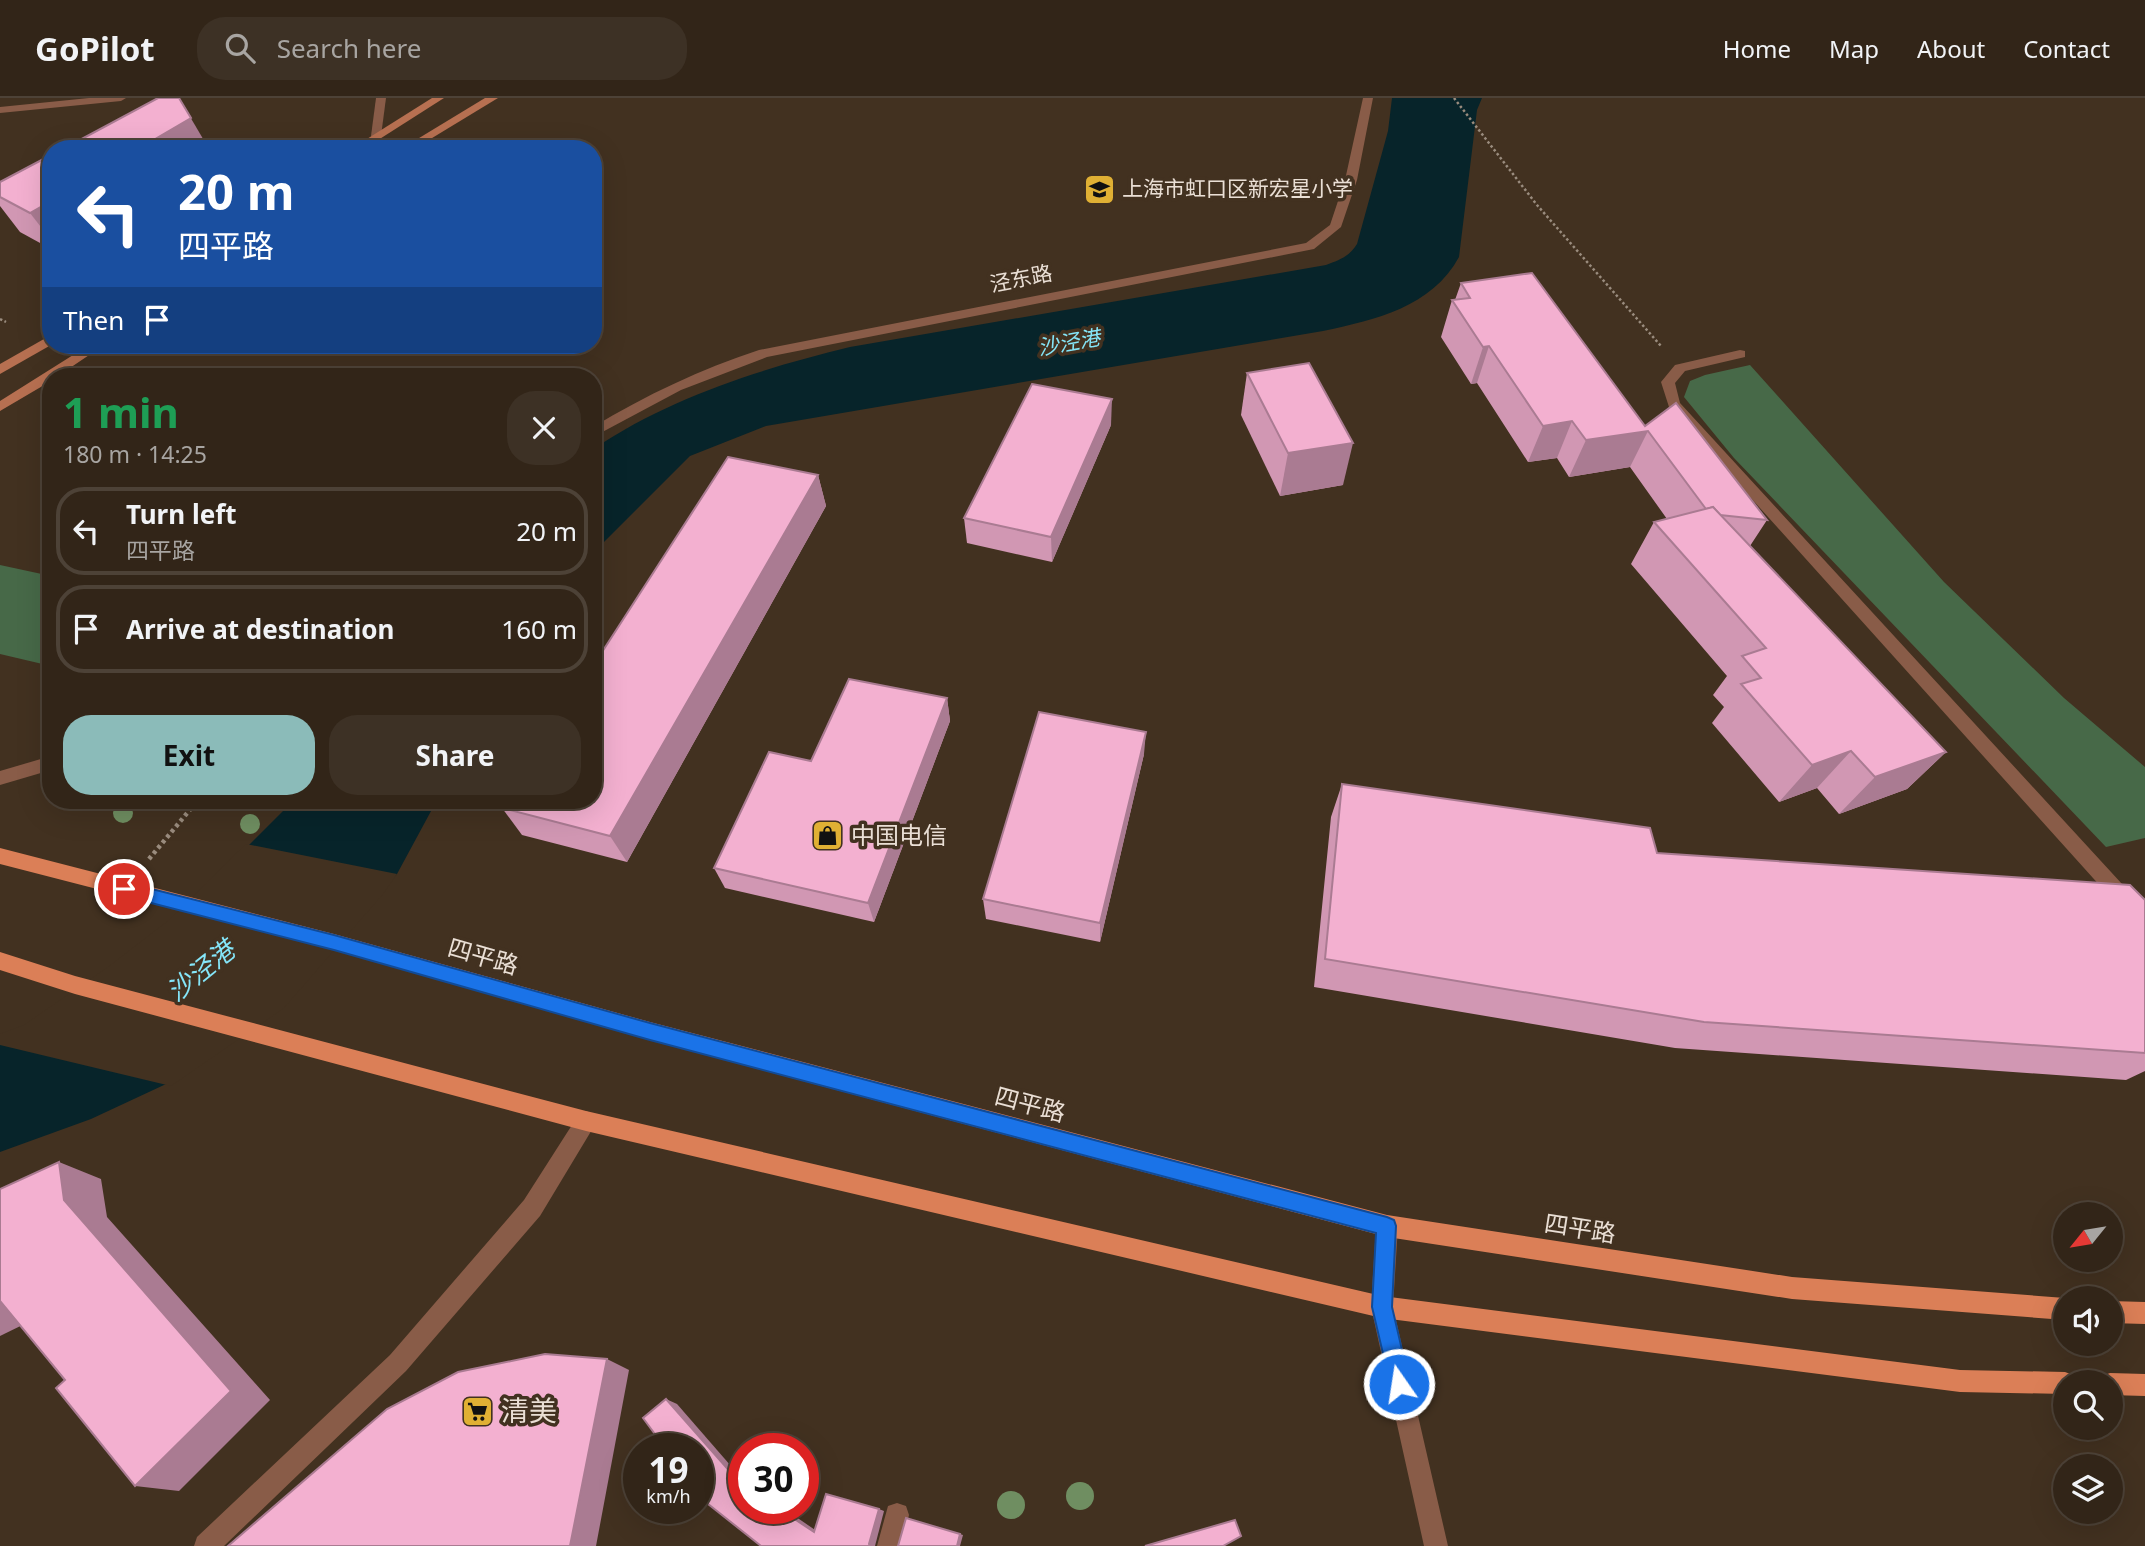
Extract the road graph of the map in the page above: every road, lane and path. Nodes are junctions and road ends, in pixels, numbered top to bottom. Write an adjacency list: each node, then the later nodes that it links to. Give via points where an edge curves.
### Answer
1 (121, 98): 7 (street)
2 (381, 98): 8 (street)
3 (439, 98): 8 (main road)
4 (493, 98): 10 (main road)
5 (1368, 98): 21 (street, 泾东路, via 1351,180 1335,227 1310,246 764,353 718,367)
6 (1454, 98): 17 (path, via 1537,205)
7 (0, 110)
8 (376, 136): 9 (main road)
9 (370, 140)
10 (421, 140)
11 (0, 319): 12 (path)
12 (6, 322)
13 (42, 344): 18 (main road)
14 (83, 354): 16 (main road)
15 (1740, 354): 17 (street)
16 (61, 368)
17 (1680, 368): 27 (street, via 1668,382 1674,404)
18 (0, 370)
19 (42, 380): 20 (main road)
20 (0, 407)
21 (602, 427)
22 (42, 766): 23 (street)
23 (0, 778)
24 (191, 809): 26 (path)
25 (0, 856): 26 (main road, 四平路)
26 (124, 889): 30 (main road, 四平路)
27 (2145, 922)
28 (0, 961): 29 (main road)
29 (586, 1121): 31 (main road); 39 (street, via 532,1208 398,1363)
30 (1387, 1226): 31 (street); 32 (main road, 四平路, via 1792,1288)
31 (1382, 1307): 35 (main road, via 1960,1381); 41 (street)
32 (2053, 1308)
33 (2123, 1312): 34 (main road)
34 (2145, 1313)
35 (2053, 1383)
36 (2123, 1384): 37 (main road)
37 (2145, 1385)
38 (897, 1515): 40 (street)
39 (206, 1546)
40 (889, 1546)
41 (1436, 1546)

